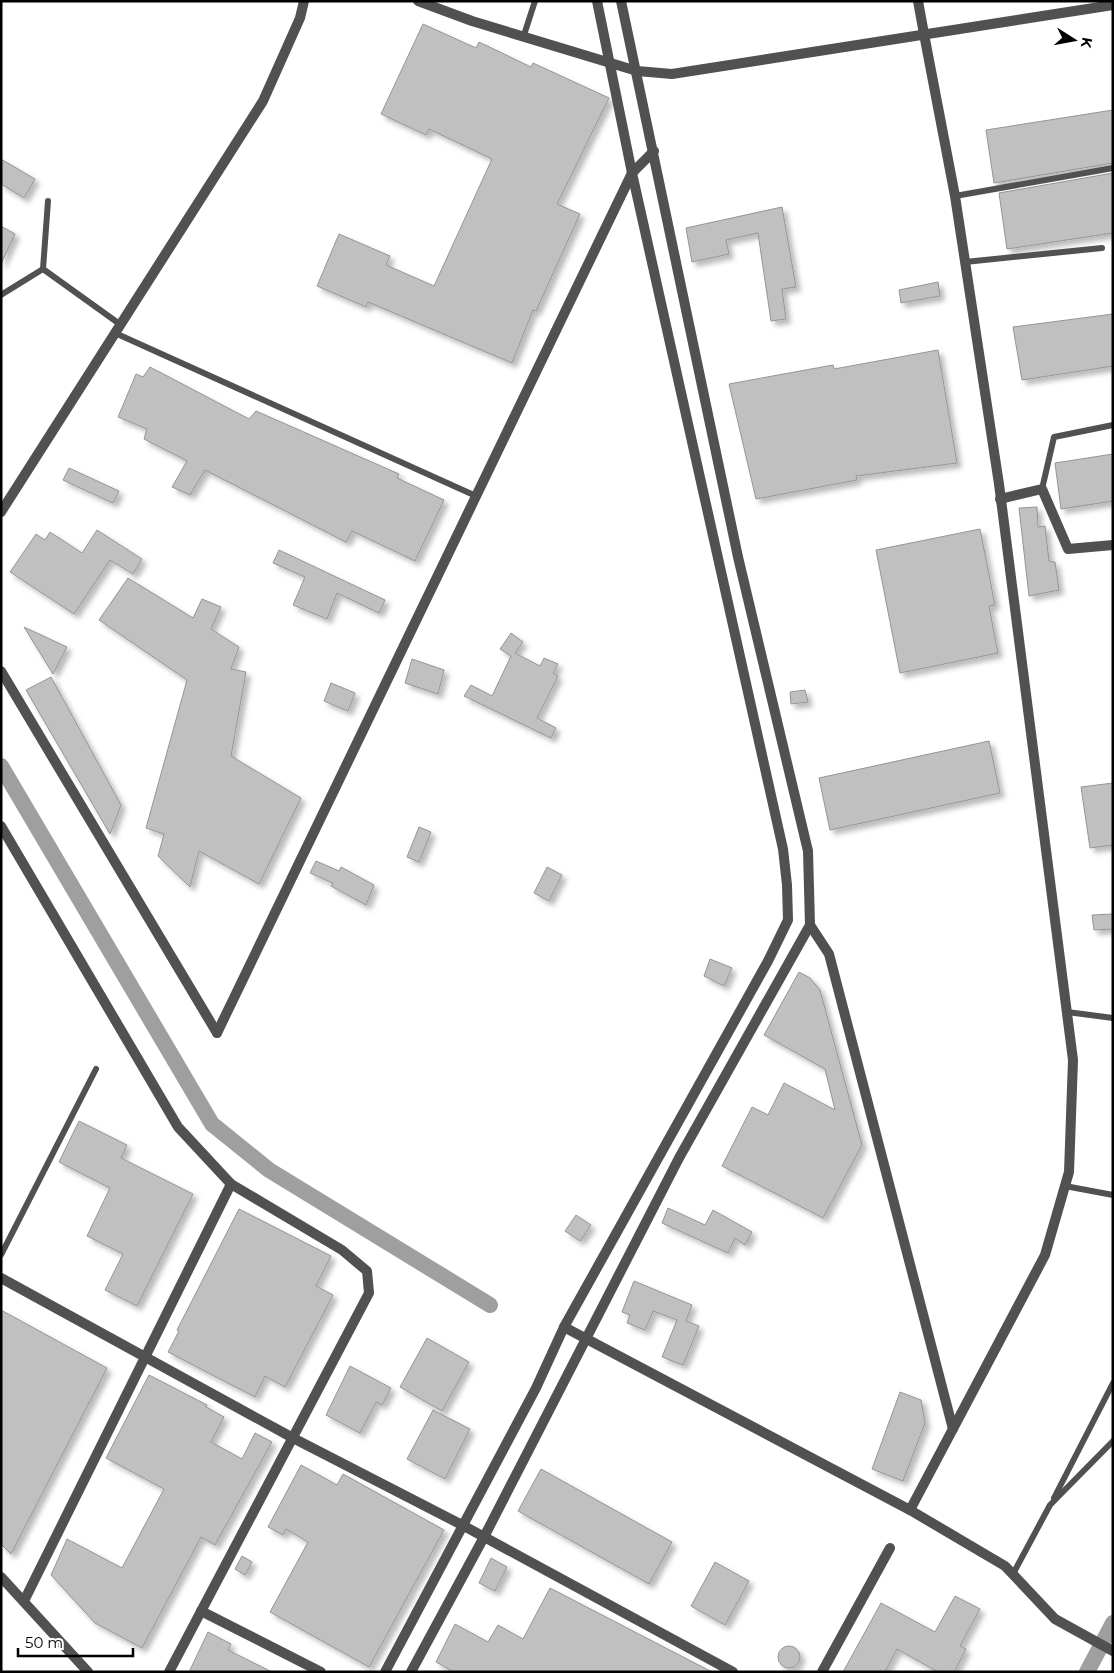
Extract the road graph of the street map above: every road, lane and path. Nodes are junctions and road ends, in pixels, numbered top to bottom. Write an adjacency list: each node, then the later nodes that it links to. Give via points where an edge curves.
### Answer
1 (304, 1): 21 (street, via 300,18 263,101)
2 (418, 1): 9 (street, via 472,21)
3 (534, 1): 9 (lane)
4 (597, 1): 10 (street)
5 (621, 1): 11 (street)
6 (918, 1): 8 (street)
7 (1113, 5): 8 (street)
8 (924, 34): 11 (street, via 672,74); 15 (street)
9 (524, 35): 10 (street)
10 (611, 63): 11 (street); 14 (street)
11 (637, 71): 12 (street)
12 (654, 151): 14 (street); 30 (street, via 738,557 808,850)
13 (1113, 168): 15 (lane)
14 (632, 173): 24 (street); 39 (street, via 783,849 788,920)
15 (955, 196): 18 (street)
16 (48, 201): 19 (lane)
17 (1102, 248): 18 (lane)
18 (965, 262): 25 (street)
19 (44, 268): 20 (lane); 21 (lane)
20 (1, 295)
21 (118, 329): 24 (lane); 26 (street)
22 (1113, 425): 23 (lane, via 1054,437)
23 (1042, 489): 25 (street); 27 (street, via 1068,549)
24 (476, 496): 28 (street, via 216,1033)
25 (1000, 499): 31 (street)
26 (1, 512)
27 (1113, 545)
28 (1, 671)
29 (1, 826): 34 (street, via 178,1127)
30 (810, 925): 40 (street, via 679,1158); 43 (street, via 829,954)
31 (1067, 1012): 32 (lane); 35 (street, via 1073,1060 1069,1172)
32 (1113, 1018)
33 (96, 1069): 37 (lane)
34 (231, 1184): 41 (street); 44 (street, via 342,1250 367,1271 369,1293)
35 (1065, 1186): 36 (lane); 43 (street, via 1045,1255)
36 (1113, 1194)
37 (1, 1255)
38 (1, 1278): 41 (street)
39 (564, 1327): 40 (street); 48 (street)
40 (586, 1337): 47 (street); 49 (street)
41 (144, 1356): 44 (street); 53 (street)
42 (1113, 1383): 46 (lane)
43 (953, 1429): 47 (street)
44 (293, 1438): 48 (street); 54 (street)
45 (1113, 1441): 46 (lane)
46 (1050, 1505): 51 (lane)
47 (910, 1510): 51 (street, via 1005,1566)
48 (464, 1526): 49 (street); 59 (street)
49 (484, 1537): 60 (street); 61 (street)
50 (890, 1548): 62 (street)
51 (1012, 1574): 55 (street, via 1055,1619)
52 (1, 1577): 53 (street)
53 (24, 1601): 56 (street)
54 (201, 1611): 57 (street); 58 (street)
55 (1113, 1651)
56 (88, 1672)
57 (169, 1672)
58 (320, 1672)
59 (385, 1672)
60 (411, 1672)
61 (733, 1672)
62 (822, 1672)

